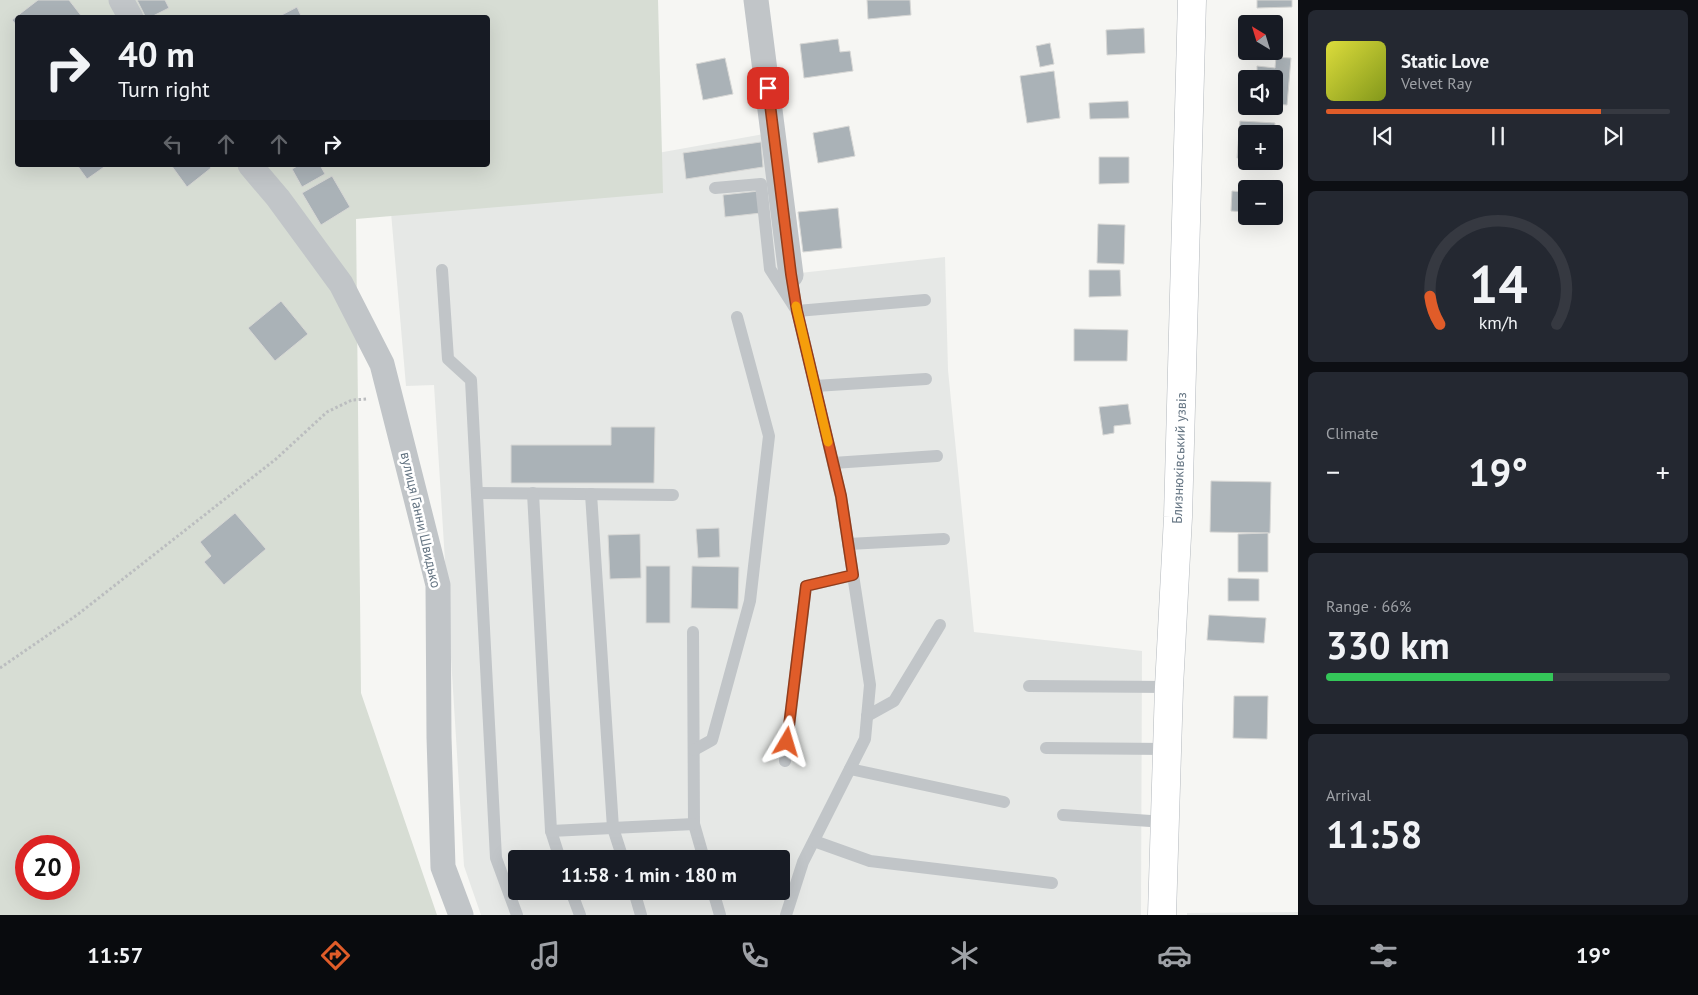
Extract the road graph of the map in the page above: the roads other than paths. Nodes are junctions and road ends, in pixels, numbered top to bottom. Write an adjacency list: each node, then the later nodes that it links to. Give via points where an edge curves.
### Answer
1 (122, 0): 4 (street)
2 (756, 0): 8 (street)
3 (1192, 0): 26 (street, Близнюківський узвіз, via 1178,517)
4 (130, 15)
5 (252, 167): 47 (street, вулиця Ганни Швидько, via 341,284 382,364 438,585 443,867)
6 (715, 188): 10 (lane, via 761,184 770,269)
7 (442, 270): 16 (lane, via 448,359 471,380)
8 (791, 274): 10 (lane)
9 (925, 300): 10 (lane)
10 (797, 311): 13 (lane)
11 (737, 317): 30 (lane, via 769,436 750,601 712,740)
12 (926, 379): 13 (lane)
13 (815, 386): 15 (lane)
14 (937, 456): 15 (lane)
15 (833, 463): 21 (lane)
16 (477, 492): 17 (lane); 48 (lane, via 496,858)
17 (533, 493): 18 (lane); 38 (lane)
18 (591, 494): 19 (lane); 37 (lane)
19 (673, 495)
20 (944, 539): 21 (lane)
21 (848, 544): 22 (lane)
22 (853, 575): 27 (lane, via 870,685); 31 (lane, via 806,586)
23 (940, 625): 27 (lane, via 894,701)
24 (693, 632): 30 (lane)
25 (1030, 686): 26 (lane)
26 (1169, 687): 29 (street, Близнюківський узвіз)
27 (867, 716): 32 (lane, via 865,739)
28 (1046, 748): 29 (lane)
29 (1167, 749): 35 (street, Близнюківський узвіз)
30 (694, 750): 36 (lane)
31 (785, 761)
32 (850, 769): 33 (lane); 39 (lane)
33 (1004, 802)
34 (1063, 815): 35 (lane)
35 (1165, 822): 53 (street, Близнюківський узвіз)
36 (694, 824): 37 (lane); 42 (lane)
37 (613, 828): 38 (lane); 41 (lane)
38 (551, 831): 40 (lane)
39 (814, 841): 43 (lane, via 870,860); 52 (lane, via 803,862)
40 (557, 850)
41 (620, 850)
42 (701, 850)
43 (1052, 883)
44 (575, 900): 49 (lane)
45 (637, 900): 50 (lane)
46 (716, 900): 51 (lane)
47 (461, 915)
48 (517, 915)
49 (580, 915)
50 (641, 915)
51 (720, 915)
52 (786, 915)
53 (1162, 915)

